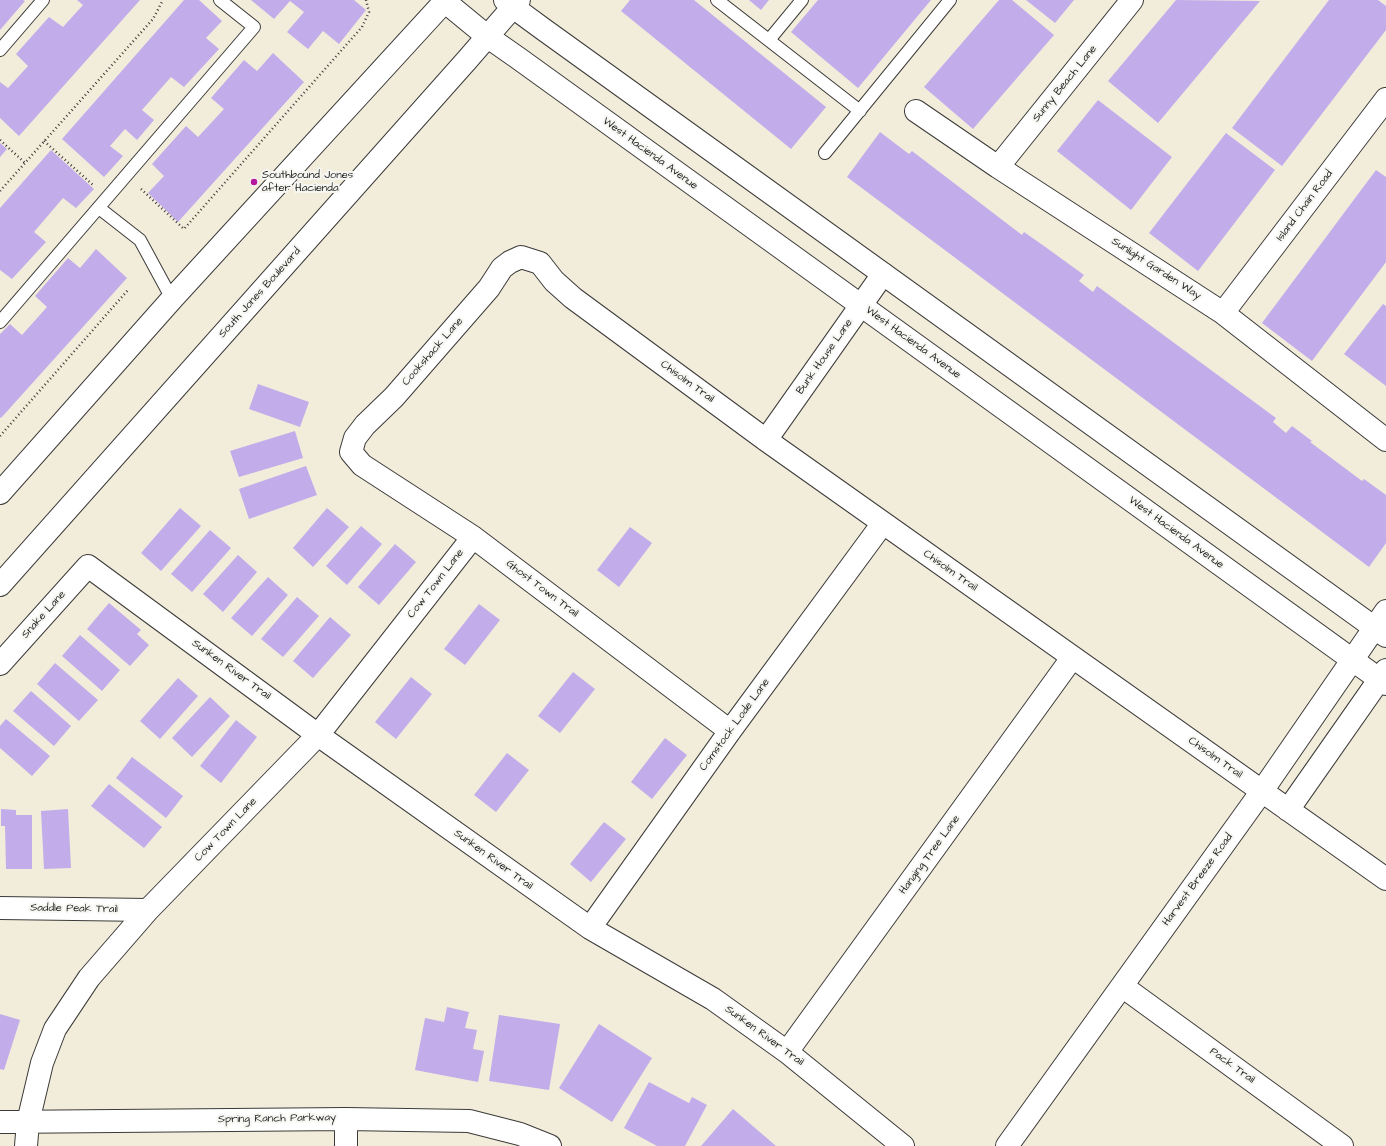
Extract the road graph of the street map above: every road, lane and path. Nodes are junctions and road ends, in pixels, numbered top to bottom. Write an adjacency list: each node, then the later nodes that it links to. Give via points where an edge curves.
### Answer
1 (43, 0): 13 (lane)
2 (163, 0): 18 (path, via 153,19)
3 (220, 0): 22 (lane, via 254,27)
4 (366, 0): 22 (path, via 369,12 362,27 184,229 136,186)
5 (717, 0): 12 (lane)
6 (802, 0): 12 (lane)
7 (950, 0): 15 (lane)
8 (1132, 0): 21 (street, Sunny Beach Lane)
9 (444, 1): 11 (street, West Hacienda Avenue); 28 (street)
10 (512, 2): 11 (street, South Jones Boulevard); 26 (street)
11 (488, 37): 29 (street, West Hacienda Avenue); 40 (street, South Jones Boulevard)
12 (769, 40): 15 (lane)
13 (0, 50)
14 (1386, 99): 30 (street, Island Chain Road)
15 (860, 111): 19 (lane)
16 (916, 111): 21 (street, Sunlight Garden Way)
17 (0, 140): 20 (path)
18 (44, 141): 20 (path); 22 (path, via 94,185)
19 (825, 153)
20 (25, 163): 23 (path)
21 (998, 167): 30 (street, Sunlight Garden Way)
22 (118, 186): 24 (lane)
23 (0, 191)
24 (99, 208): 28 (lane, via 140,240); 31 (lane)
25 (521, 256): 33 (street, Chisolm Trail, via 540,262 554,281 573,298); 35 (street, Cookshack Lane, via 502,268 489,288 394,397 365,425 355,438)
26 (883, 274): 29 (street, Bunk House Lane); 41 (street)
27 (128, 290): 32 (path)
28 (172, 299): 36 (street)
29 (861, 306): 33 (street, Bunk House Lane); 43 (street, West Hacienda Avenue)
30 (1223, 313): 34 (street, Sunlight Garden Way)
31 (0, 322)
32 (0, 436)
33 (766, 440): 37 (street, Chisolm Trail)
34 (1386, 440)
35 (351, 452): 38 (street, Ghost Town Trail, via 362,465)
36 (0, 493)
37 (883, 523): 42 (street, Chisolm Trail); 46 (street, Comstock Lode Lane)
38 (473, 536): 46 (street, Ghost Town Trail); 47 (street, Cow Town Lane)
39 (88, 566): 44 (street, Snake Lane); 47 (street, Sunken River Trail)
40 (0, 585)
41 (1382, 625): 43 (street, Harvest Breeze Road)
42 (1072, 658): 48 (street, Chisolm Trail); 55 (street, Hanging Tree Lane)
43 (1352, 660): 45 (street, West Hacienda Avenue); 48 (street, Harvest Breeze Road)
44 (0, 664)
45 (1384, 678): 49 (street)
46 (730, 731): 53 (street, Comstock Lode Lane)
47 (318, 735): 52 (street, Cow Town Lane); 53 (street, Sunken River Trail)
48 (1262, 791): 49 (street, Chisolm Trail); 54 (street, Harvest Breeze Road)
49 (1288, 810): 50 (street, Chisolm Trail)
50 (1386, 879)
51 (0, 908): 52 (street, Saddle Peak Trail)
52 (148, 910): 58 (street, Cow Town Lane, via 90,978 55,1029 42,1063)
53 (590, 928): 55 (street, Sunken River Trail, via 713,999)
54 (1122, 986): 63 (street, Harvest Breeze Road); 64 (street, Pack Trail)
55 (788, 1052): 62 (street, Sunken River Trail)
56 (346, 1119): 58 (street, Spring Ranch Parkway); 60 (street); 61 (street, Spring Ranch Parkway, via 469,1122 520,1134)
57 (0, 1122): 58 (street, Spring Ranch Parkway)
58 (28, 1122): 59 (street, Cow Town Lane)
59 (26, 1146)
60 (346, 1146)
61 (550, 1146)
62 (903, 1146)
63 (1007, 1146)
64 (1342, 1146)

